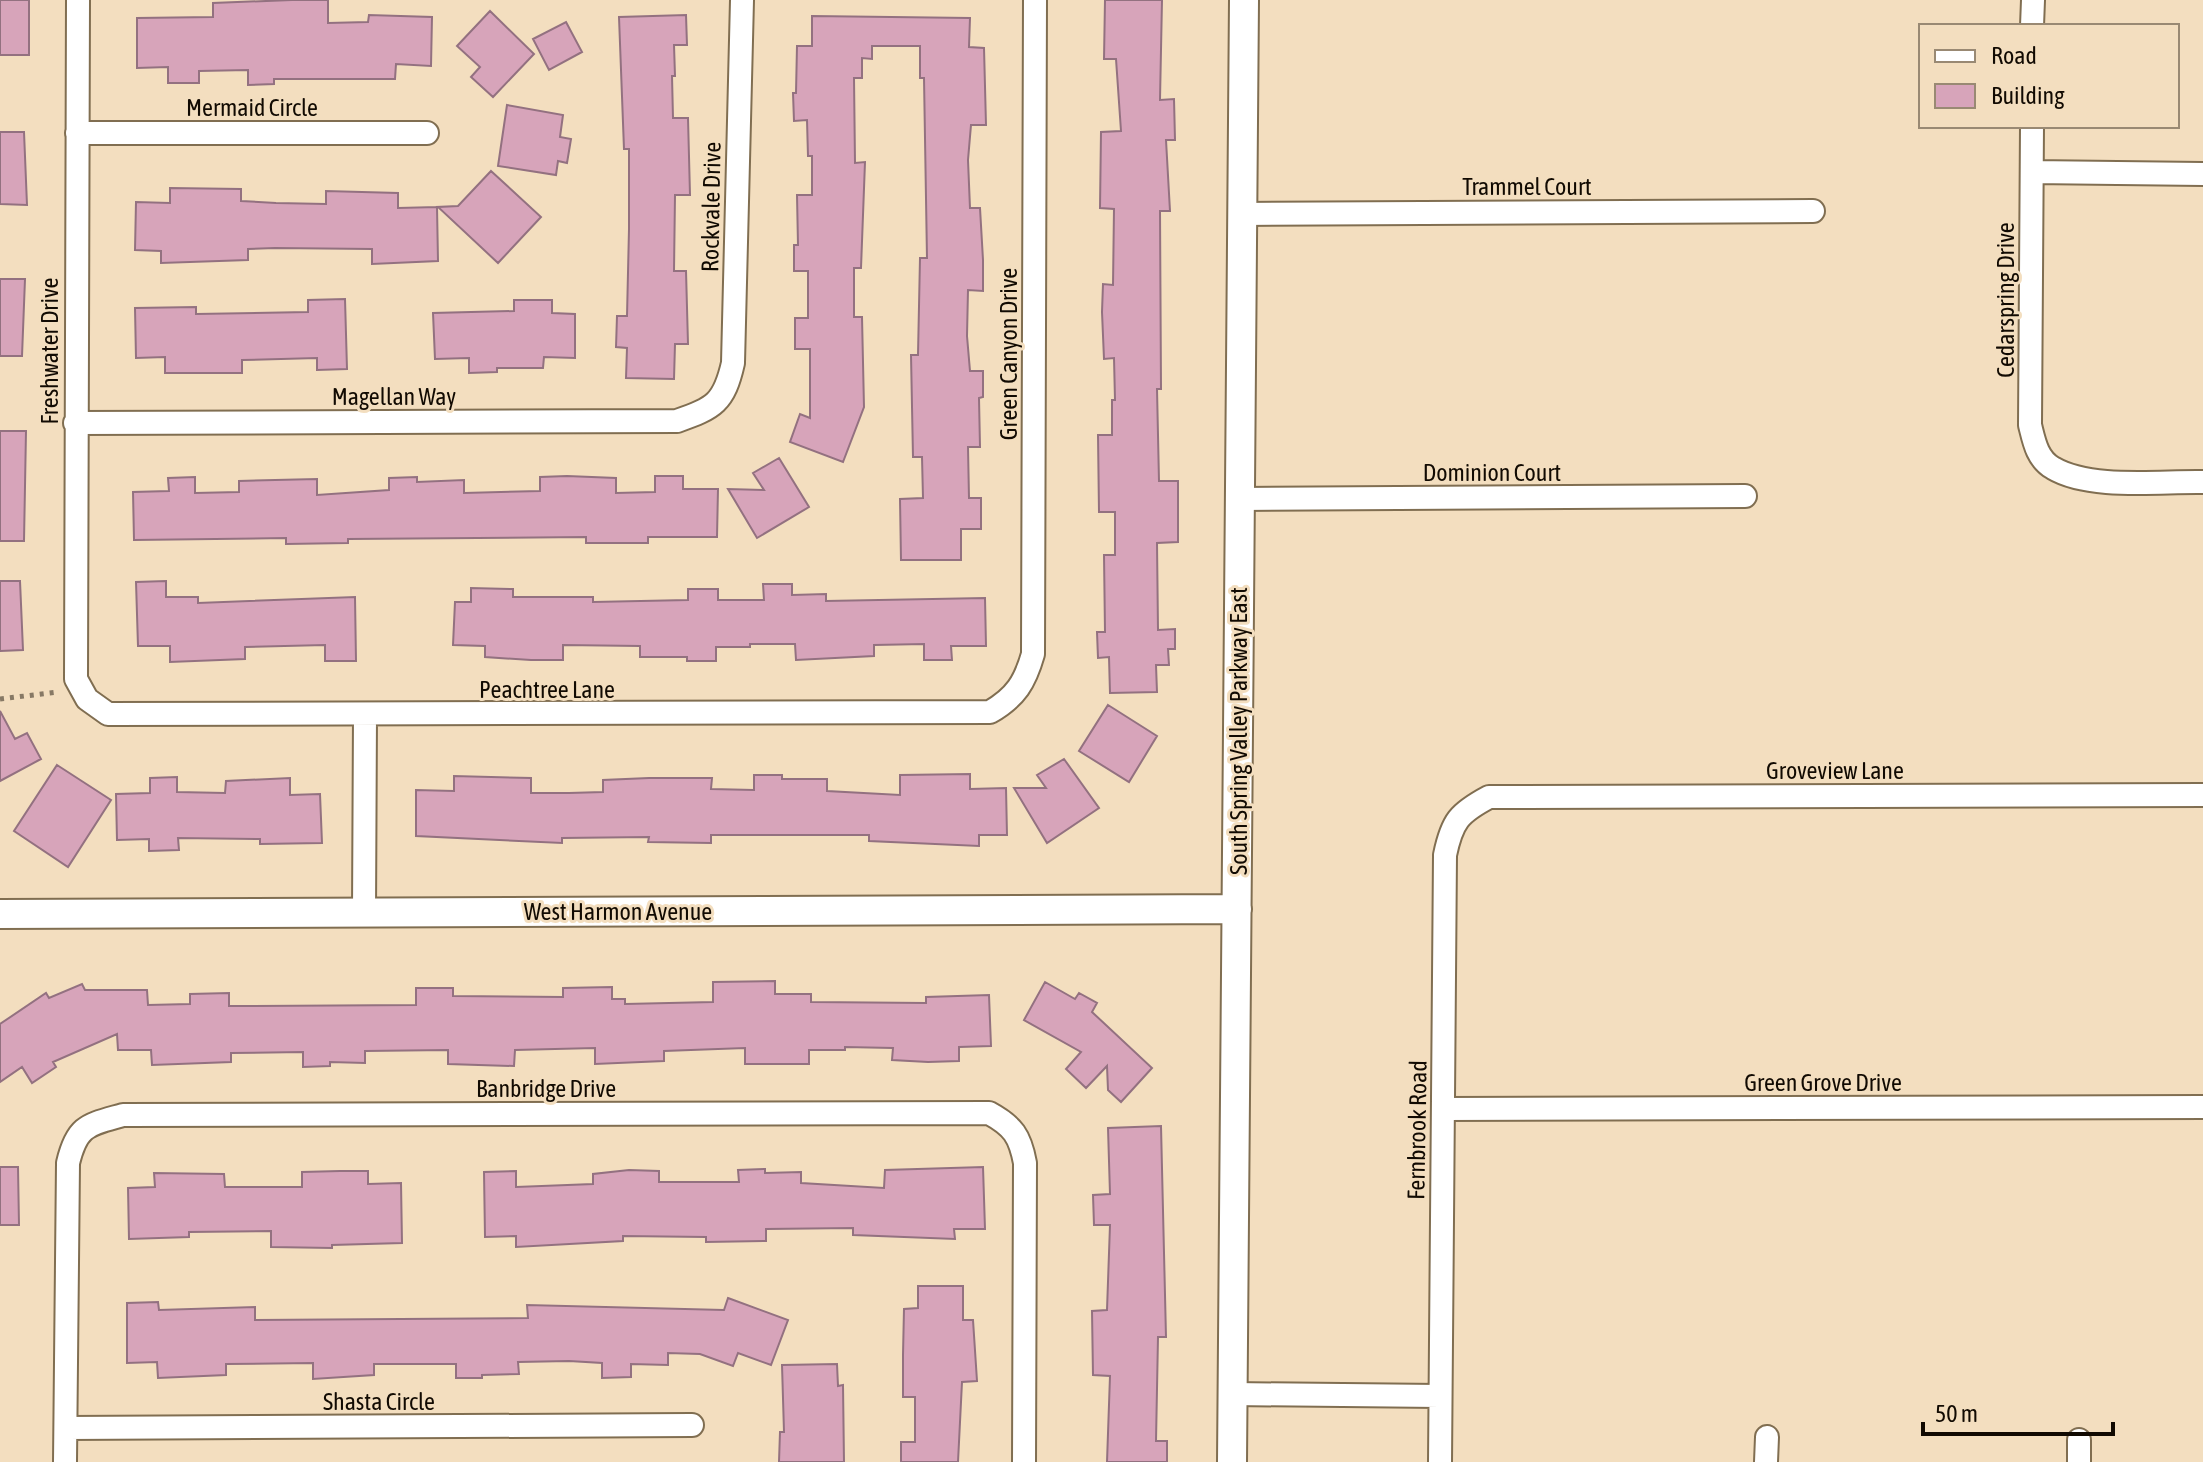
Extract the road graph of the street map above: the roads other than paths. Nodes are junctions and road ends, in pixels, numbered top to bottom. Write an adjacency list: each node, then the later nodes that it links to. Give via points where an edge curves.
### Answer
1 (78, 0): 8 (street, Freshwater Drive)
2 (742, 0): 14 (street, Rockvale Drive, via 733,363 728,389)
3 (1035, 0): 20 (street, Green Canyon Drive, via 1033,654 1026,681)
4 (1244, 0): 13 (street, South Spring Valley Parkway East)
5 (2033, 0): 6 (street)
6 (2032, 24)
7 (2032, 128): 10 (street, Cedarspring Drive)
8 (77, 133): 9 (street, Mermaid Circle); 15 (street, Freshwater Drive)
9 (427, 133)
10 (2032, 172): 11 (street); 16 (street, Cedarspring Drive, via 2030,425 2035,449 2051,468 2084,481)
11 (2203, 174)
12 (1813, 211): 13 (street, Trammel Court)
13 (1241, 214): 18 (street, South Spring Valley Parkway East)
14 (712, 408): 15 (street, Magellan Way, via 677,421)
15 (75, 423): 19 (street, Freshwater Drive, via 76,679)
16 (2203, 482)
17 (1745, 496): 18 (street, Dominion Court)
18 (1239, 499): 24 (street, South Spring Valley Parkway East)
19 (84, 695): 21 (street, Peachtree Lane, via 108,714)
20 (1009, 701): 21 (street, Peachtree Lane, via 990,712)
21 (365, 716): 25 (street)
22 (2203, 795): 23 (street, Groveview Lane, via 1489,797)
23 (1469, 807): 28 (street, Fernbrook Road, via 1451,826 1445,855)
24 (1237, 909): 25 (street, West Harmon Avenue); 29 (street, South Spring Valley Parkway East)
25 (364, 912): 26 (street, West Harmon Avenue)
26 (0, 914)
27 (2203, 1107): 28 (street, Green Grove Drive)
28 (1443, 1109): 30 (street, Fernbrook Road)
29 (1232, 1394): 30 (street); 36 (street, South Spring Valley Parkway East)
30 (1440, 1396): 37 (street, Fernbrook Road)
31 (692, 1425): 32 (street, Shasta Circle)
32 (66, 1428): 34 (street); 35 (street, Banbridge Drive, via 68,1163 84,1126 123,1115 989,1113 1020,1137 1025,1163)
33 (1767, 1437): 38 (street)
34 (65, 1462)
35 (1024, 1462)
36 (1232, 1462)
37 (1440, 1462)
38 (1766, 1462)

